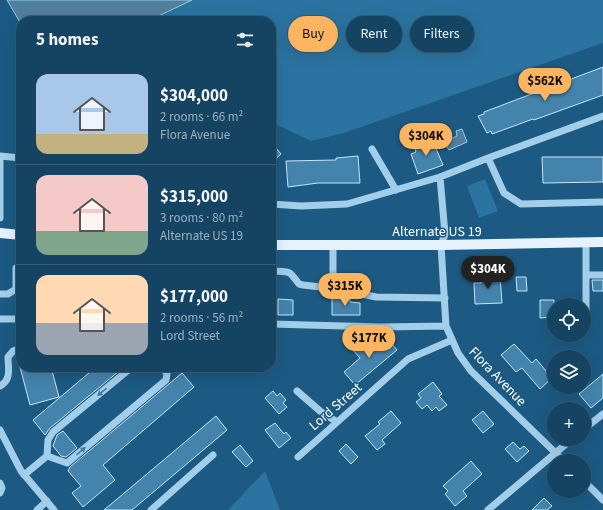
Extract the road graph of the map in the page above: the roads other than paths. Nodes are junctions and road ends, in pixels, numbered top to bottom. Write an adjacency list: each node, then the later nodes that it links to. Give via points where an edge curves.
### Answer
1 (603, 116): 5 (street)
2 (372, 148): 8 (street)
3 (0, 156): 4 (street)
4 (16, 158)
5 (488, 158): 7 (street); 9 (street, via 504,193 521,204)
6 (0, 161): 11 (street)
7 (440, 177): 8 (street); 18 (street, Flora Avenue, via 445,234)
8 (396, 190): 10 (street, via 347,204)
9 (603, 202)
10 (276, 204)
11 (0, 218)
12 (0, 233): 13 (main road)
13 (16, 235)
14 (586, 242): 15 (main road, Alternate US 19); 18 (main road, Alternate US 19); 22 (street)
15 (603, 242)
16 (276, 245): 17 (main road, Alternate US 19)
17 (333, 245): 18 (main road, Alternate US 19); 23 (street)
18 (441, 245): 25 (street, Flora Avenue)
19 (16, 268): 24 (street, via 16,289 8,294)
20 (276, 271): 23 (street, via 293,274 299,284 304,286)
21 (603, 274): 22 (street)
22 (587, 275): 26 (street)
23 (333, 289): 25 (street, via 376,297)
24 (0, 294)
25 (445, 298): 30 (street, Flora Avenue)
26 (586, 298)
27 (0, 319): 28 (street)
28 (16, 319)
29 (276, 324): 30 (street)
30 (446, 326): 31 (street, Flora Avenue)
31 (452, 340): 38 (street, Lord Street, via 408,359); 42 (street, Flora Avenue, via 471,371)
32 (16, 350): 35 (street, via 8,357 8,379)
33 (126, 372): 44 (street, one-way to 44, via 53,432 48,440)
34 (166, 372): 44 (street, one-way to 34, via 67,463 166,380)
35 (0, 386)
36 (297, 391): 38 (street)
37 (603, 414): 39 (street)
38 (337, 422): 45 (street, Lord Street)
39 (591, 423)
40 (0, 430): 46 (street)
41 (564, 446): 42 (street)
42 (556, 453): 55 (street)
43 (213, 455): 54 (street)
44 (47, 456): 46 (street)
45 (298, 457)
46 (24, 474): 51 (street)
47 (0, 483): 49 (street)
48 (591, 488): 50 (street)
49 (0, 493)
50 (603, 500)
51 (47, 501): 52 (street); 53 (street)
52 (37, 510)
53 (54, 510)
54 (151, 510)
55 (488, 510)

